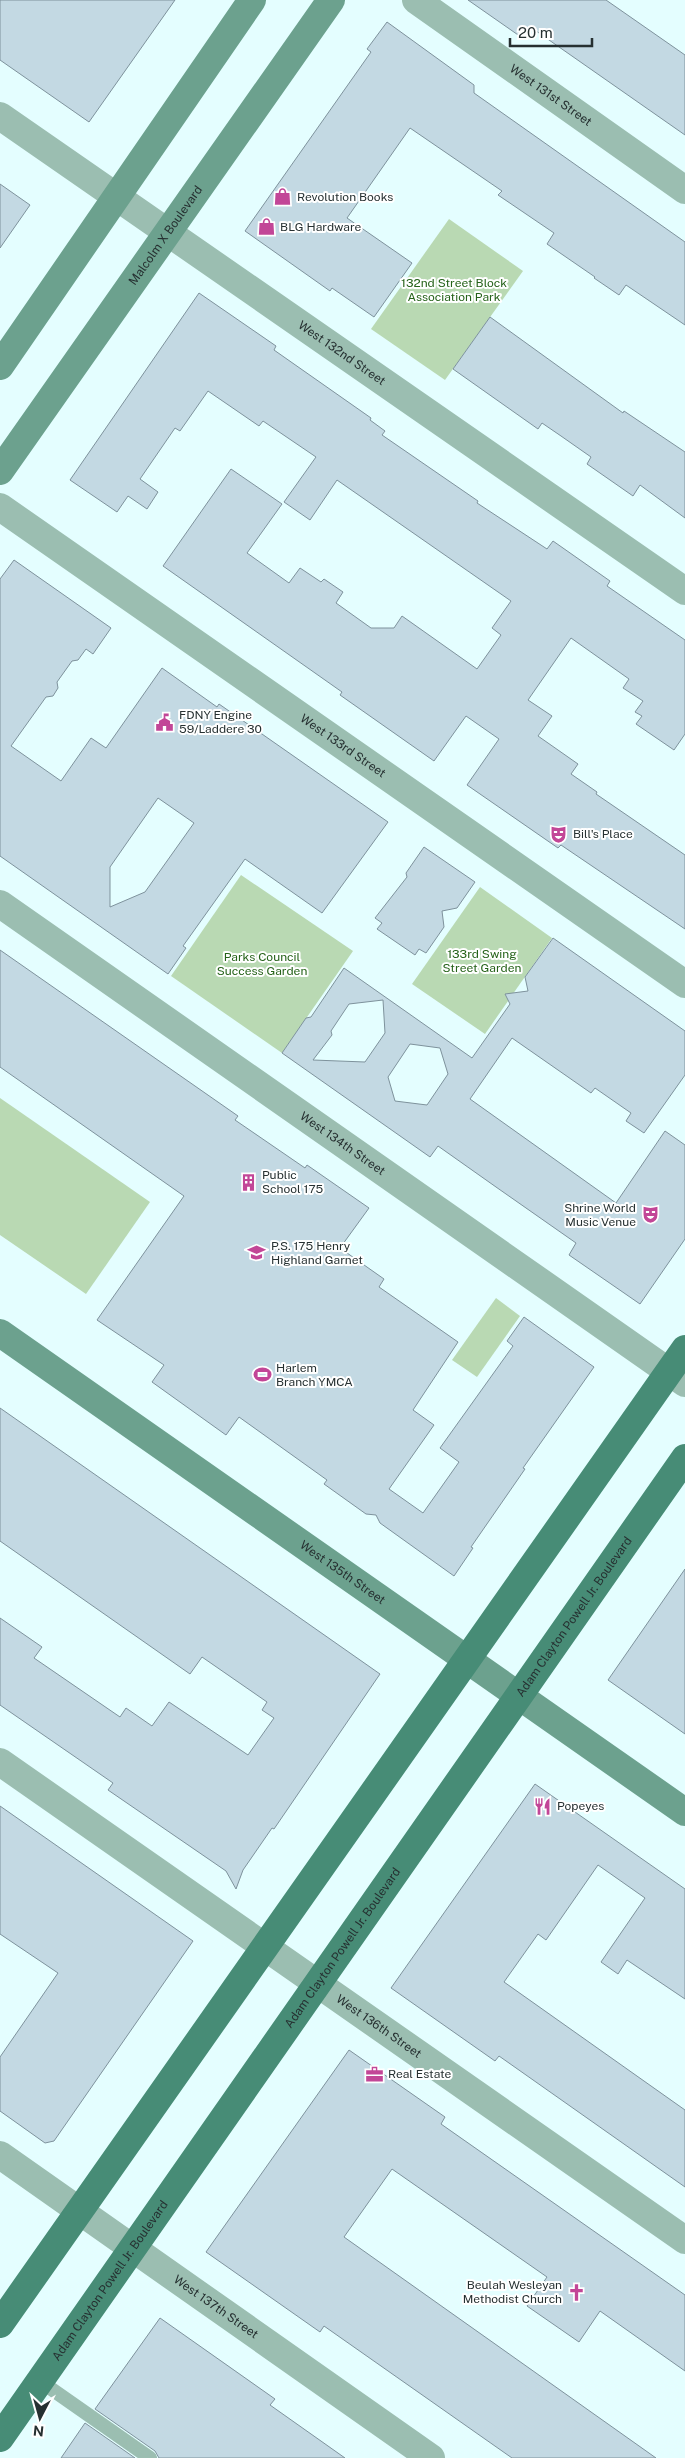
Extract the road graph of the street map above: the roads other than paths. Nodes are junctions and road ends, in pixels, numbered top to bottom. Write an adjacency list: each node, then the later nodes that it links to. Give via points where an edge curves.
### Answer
1 (252, 0): 6 (main road)
2 (331, 0): 7 (main road, Malcolm X Boulevard)
3 (416, 0): 5 (street, West 131st Street)
4 (0, 116): 6 (street, West 132nd Street)
5 (685, 190)
6 (116, 196): 7 (street, West 132nd Street); 8 (main road)
7 (167, 232): 9 (main road, Malcolm X Boulevard); 11 (street, West 132nd Street)
8 (0, 366)
9 (0, 471)
10 (0, 507): 13 (street, West 133rd Street)
11 (685, 591)
12 (0, 904): 16 (street, West 134th Street)
13 (685, 984)
14 (0, 1333): 18 (main road, West 135th Street)
15 (685, 1349): 16 (main road)
16 (677, 1378): 18 (main road)
17 (685, 1458): 19 (main road, Adam Clayton Powell Jr. Boulevard)
18 (467, 1659): 19 (main road, West 135th Street); 22 (main road)
19 (519, 1696): 21 (main road, West 135th Street); 23 (main road, Adam Clayton Powell Jr. Boulevard)
20 (0, 1762): 22 (street, West 136th Street)
21 (685, 1812)
22 (266, 1947): 23 (street, West 136th Street); 25 (main road)
23 (317, 1983): 26 (street, West 136th Street); 27 (main road, Adam Clayton Powell Jr. Boulevard)
24 (0, 2155): 25 (street, West 137th Street)
25 (80, 2210): 27 (street, West 137th Street); 28 (main road)
26 (685, 2240)
27 (132, 2248): 29 (main road, Adam Clayton Powell Jr. Boulevard); 32 (street, West 137th Street)
28 (0, 2324)
29 (40, 2381): 30 (main road, Adam Clayton Powell Jr. Boulevard); 31 (lane)
30 (0, 2438)
31 (150, 2458)
32 (431, 2458)

